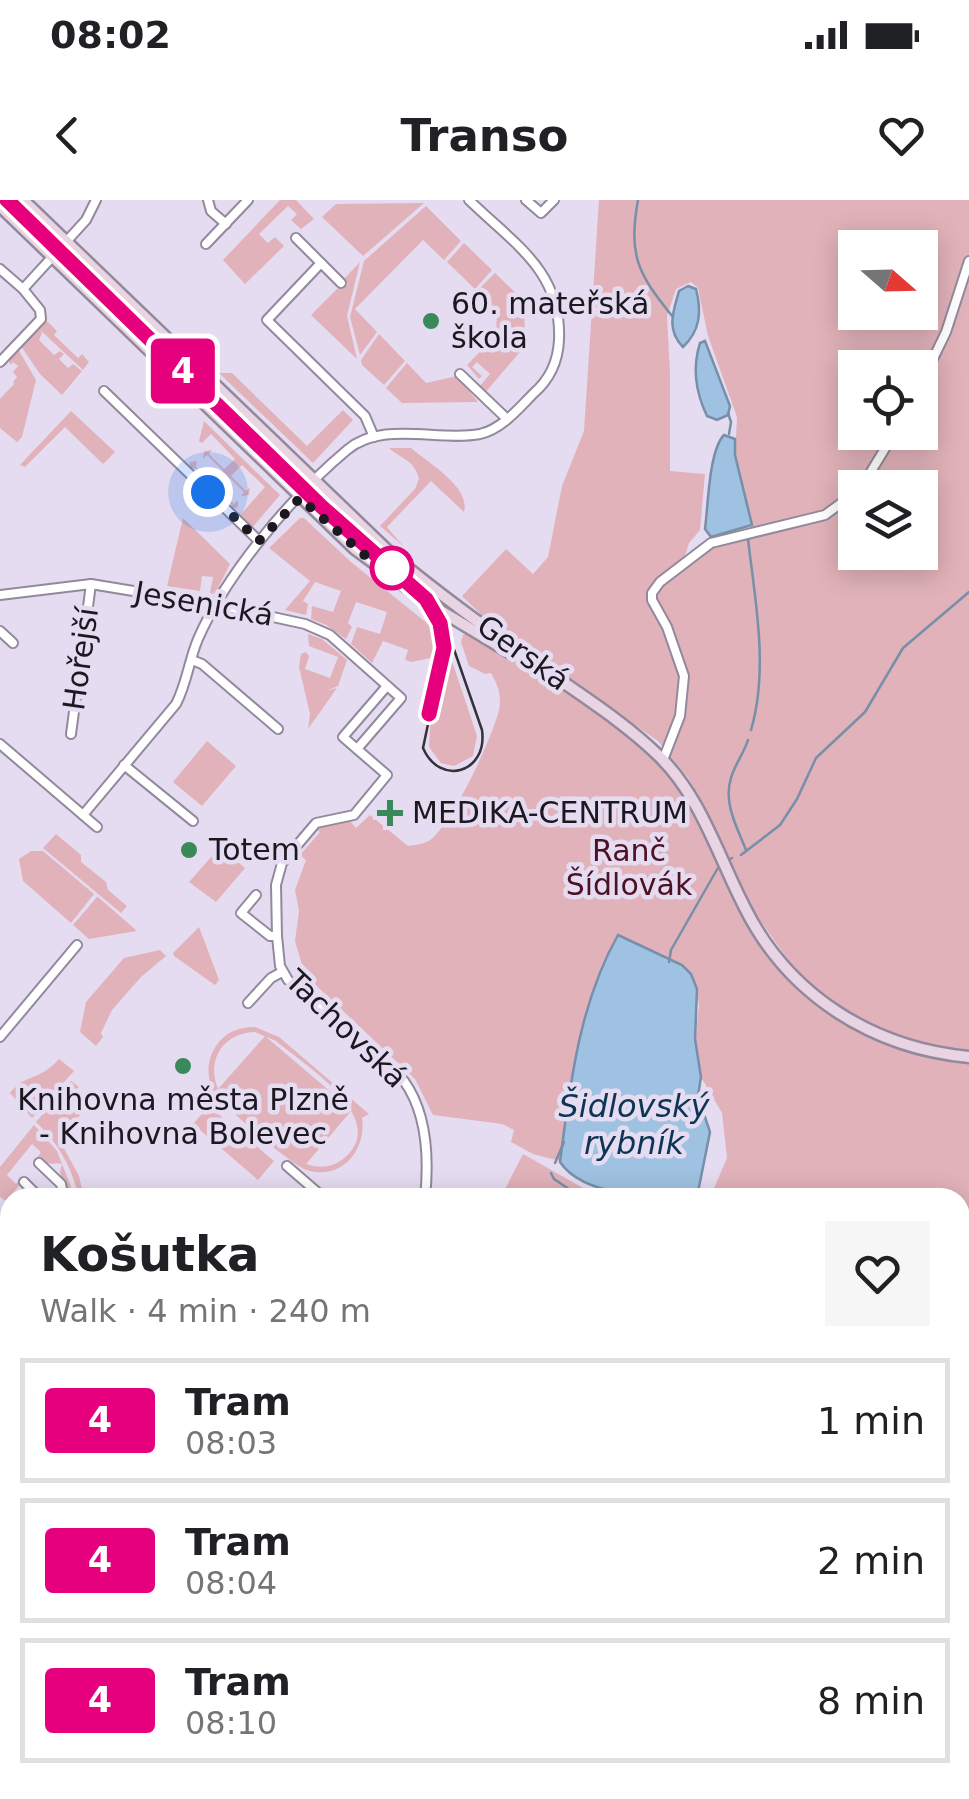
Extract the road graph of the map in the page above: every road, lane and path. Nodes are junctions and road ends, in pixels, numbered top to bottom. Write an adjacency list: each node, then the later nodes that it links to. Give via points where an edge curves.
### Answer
1 (24, 200): 11 (street, Gerská)
2 (96, 200): 11 (street)
3 (208, 200): 9 (street)
4 (248, 200): 9 (street)
5 (469, 200): 23 (street, via 545,276 557,301 559,346 552,370)
6 (526, 200): 7 (street, via 541,214)
7 (554, 200)
8 (0, 206): 13 (street, Gerská)
9 (226, 224): 12 (street)
10 (296, 238): 15 (street)
11 (66, 242): 13 (street); 25 (street, Gerská)
12 (206, 244)
13 (53, 257): 18 (street); 26 (street, Gerská)
14 (969, 262): 19 (street)
15 (321, 263): 17 (street); 24 (street, via 267,320 365,416)
16 (0, 269): 18 (street)
17 (341, 283)
18 (22, 289): 20 (street, via 41,320)
19 (937, 350)
20 (0, 362)
21 (460, 374): 23 (street)
22 (104, 391): 28 (street)
23 (507, 419): 24 (street, via 482,434)
24 (374, 436): 25 (street, via 349,448)
25 (315, 482): 26 (street); 36 (street, Gerská, via 411,571)
26 (300, 498): 28 (street); 36 (street, Gerská, via 386,574)
27 (838, 505): 41 (street, via 825,515 711,543 652,593 684,676 680,716)
28 (259, 541): 31 (street)
29 (91, 584): 30 (street, Jesenická); 31 (street, Jesenická); 38 (street, Hořejší)
30 (0, 595)
31 (218, 604): 34 (street); 35 (street, Jesenická, via 314,626)
32 (0, 631): 33 (street)
33 (12, 643)
34 (192, 660): 37 (street); 42 (street, via 176,704)
35 (387, 686): 40 (street, via 343,737); 40 (street, via 401,698)
36 (584, 696): 41 (street, Gerská)
37 (278, 729)
38 (71, 734)
39 (0, 744): 43 (street)
40 (357, 749): 47 (street, Tachovská, via 387,775 354,814 316,823 282,863)
41 (663, 760): 52 (street, Gerská, via 707,825 755,925 803,986 883,1038 932,1054)
42 (124, 764): 43 (street); 44 (street)
43 (83, 815): 45 (street)
44 (193, 821)
45 (97, 827)
46 (256, 895): 47 (street, via 241,913)
47 (277, 936): 49 (street, Tachovská)
48 (77, 944): 51 (street)
49 (282, 972): 50 (street); 59 (street, Tachovská, via 411,1091 423,1131)
50 (248, 1003)
51 (0, 1038)
52 (969, 1057)
53 (39, 1163): 57 (street)
54 (287, 1166): 58 (street)
55 (24, 1182): 56 (street)
56 (30, 1188)
57 (62, 1188)
58 (312, 1188)
59 (425, 1188)

